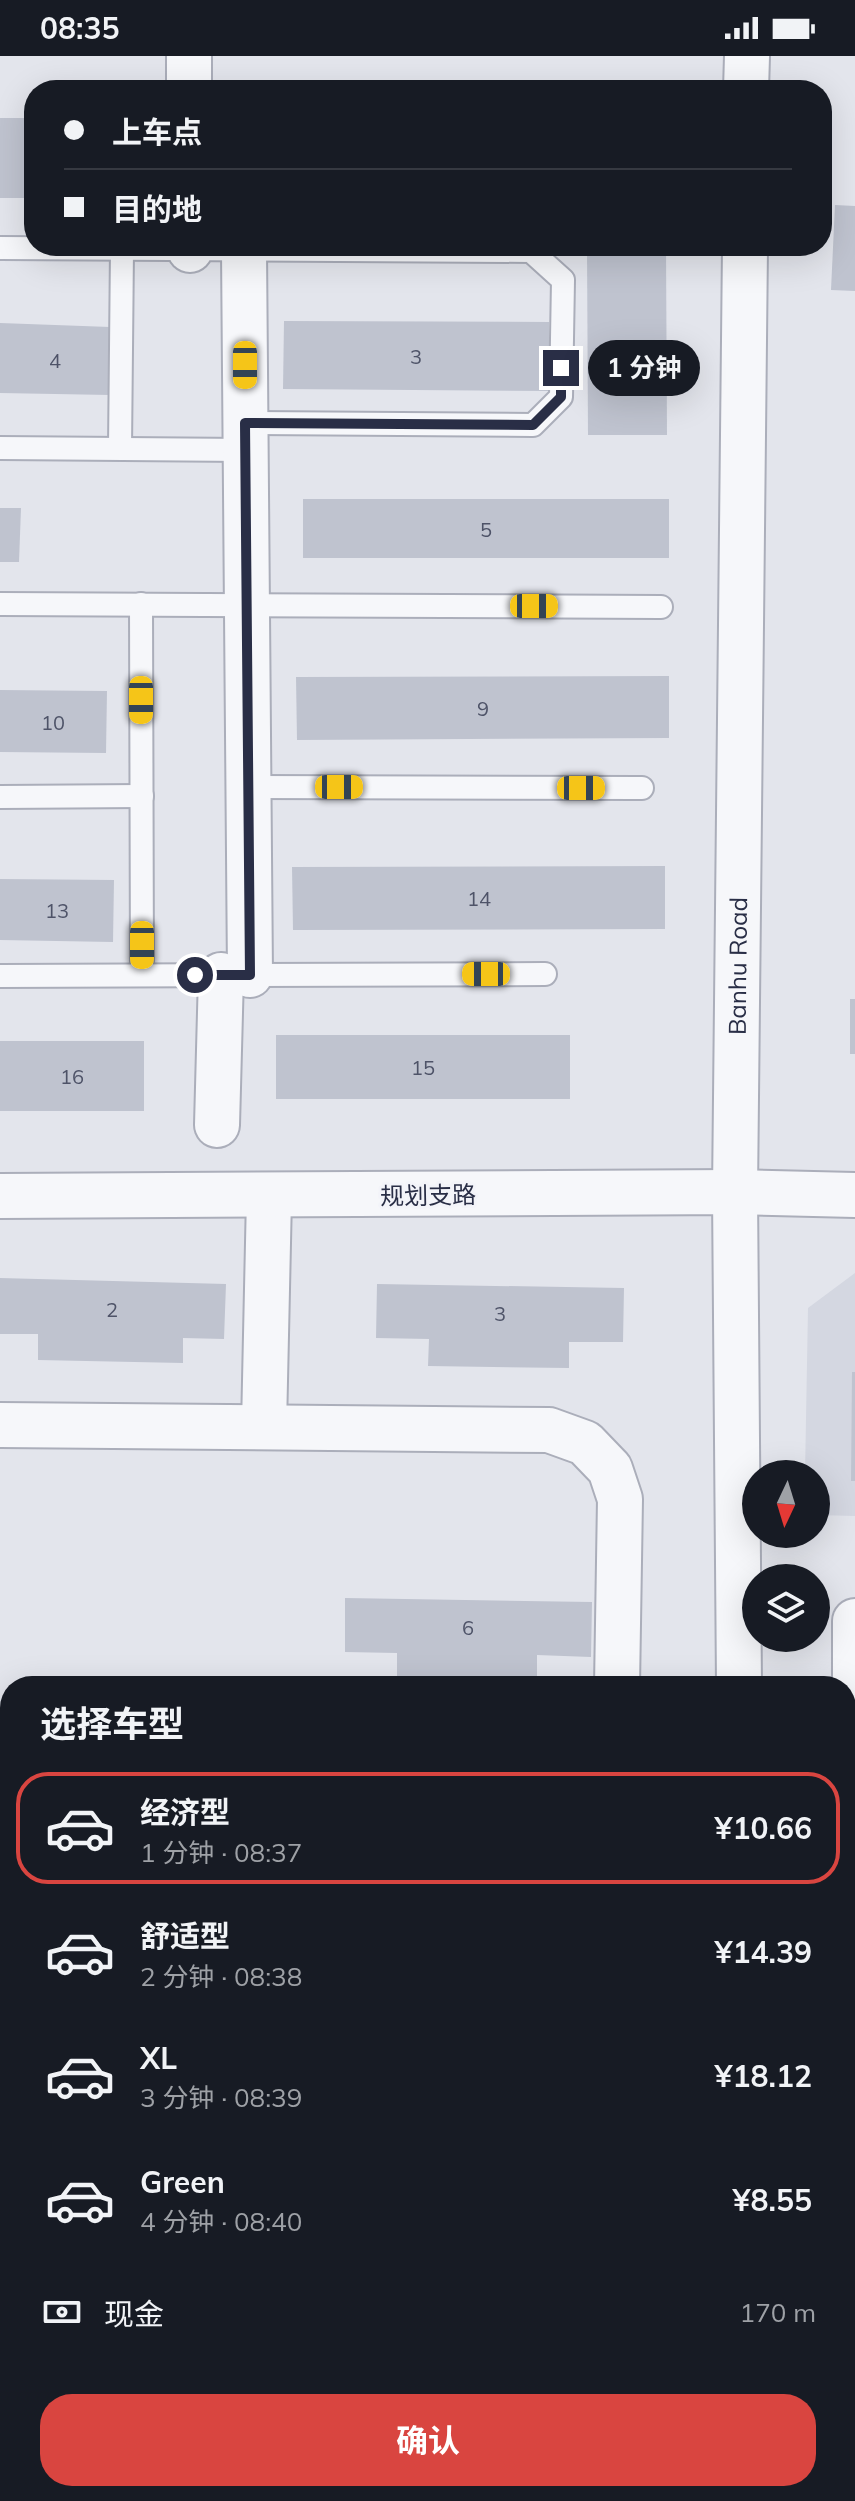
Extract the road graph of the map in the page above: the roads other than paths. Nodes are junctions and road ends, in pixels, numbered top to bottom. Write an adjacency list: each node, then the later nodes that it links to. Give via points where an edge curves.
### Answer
1 (189, 56): 3 (street)
2 (747, 56): 4 (street)
3 (189, 80)
4 (746, 80)
5 (0, 248): 6 (lane)
6 (24, 248)
7 (122, 256): 13 (lane)
8 (244, 256): 11 (street)
9 (537, 256): 11 (lane, via 563,280 561,397 533,425)
10 (745, 256): 27 (street, Banhu Road)
11 (246, 436): 13 (lane); 16 (street)
12 (0, 448): 13 (lane)
13 (120, 448)
14 (0, 604): 15 (lane)
15 (141, 604): 16 (lane); 20 (lane)
16 (247, 604): 17 (lane); 18 (street)
17 (661, 607)
18 (248, 787): 19 (lane); 24 (street)
19 (642, 788)
20 (142, 796): 21 (lane); 23 (lane)
21 (0, 797)
22 (545, 974): 24 (lane)
23 (142, 975): 24 (lane); 25 (lane)
24 (235, 975): 26 (street)
25 (0, 976)
26 (217, 1125)
27 (735, 1192): 28 (street, 规划支路); 30 (street, 规划支路); 35 (street, Banhu Road)
28 (855, 1195)
29 (0, 1196): 30 (street, 规划支路)
30 (269, 1197): 32 (street)
31 (0, 1425): 32 (street)
32 (264, 1427): 34 (street, via 549,1430 585,1443 610,1469 620,1499)
33 (855, 1621): 36 (street)
34 (617, 1676)
35 (739, 1676)
36 (855, 1676)

